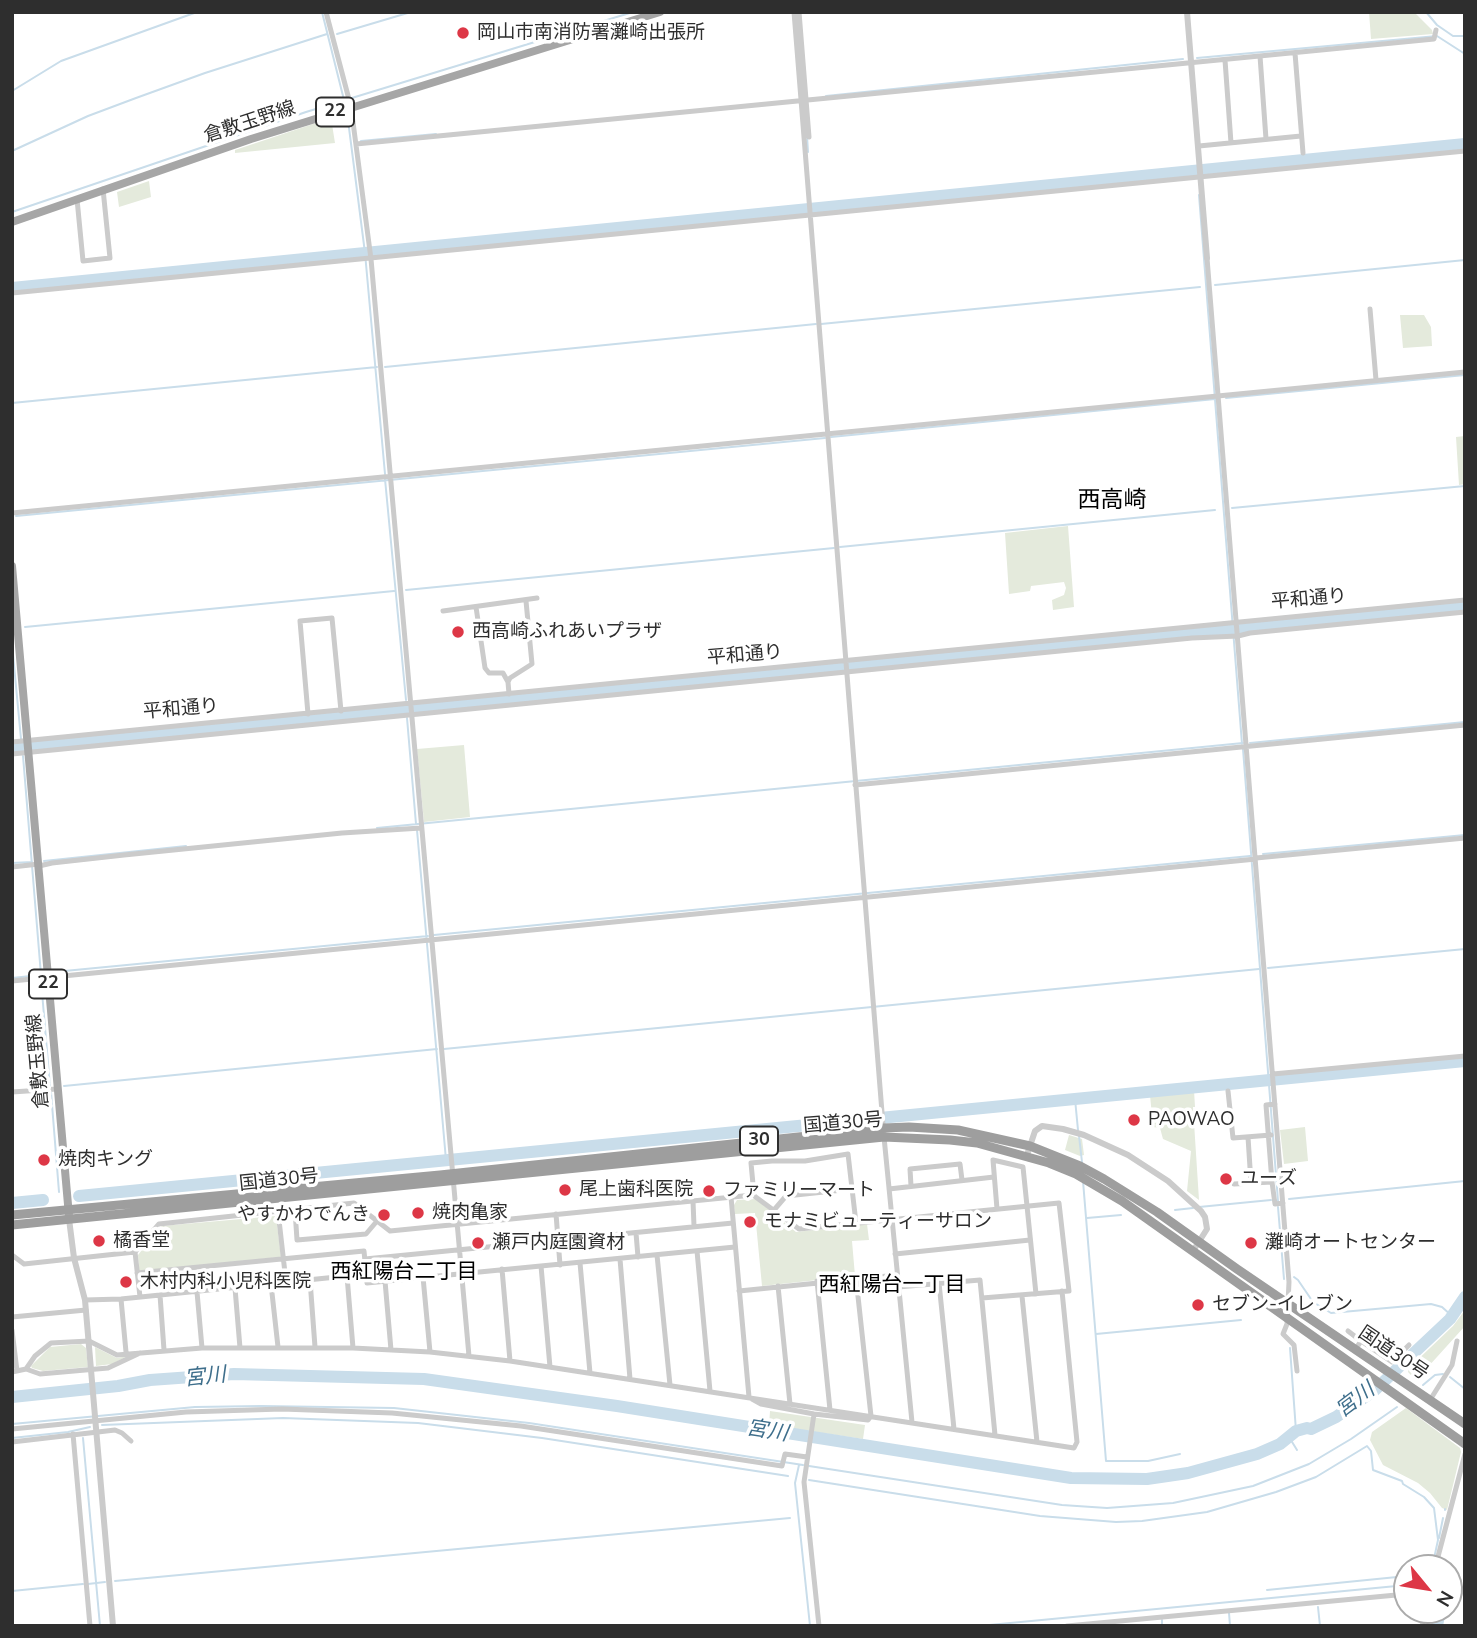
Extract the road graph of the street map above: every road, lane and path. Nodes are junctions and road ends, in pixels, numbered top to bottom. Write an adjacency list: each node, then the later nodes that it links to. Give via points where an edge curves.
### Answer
1 (326, 12): 11 (street)
2 (660, 12): 5 (main road, 倉敷玉野線 / 22)
3 (796, 12): 12 (street)
4 (1188, 12): 10 (street)
5 (639, 15): 11 (main road, 倉敷玉野線 / 22)
6 (1435, 34): 7 (street)
7 (1295, 52): 8 (street); 14 (street)
8 (1260, 56): 9 (street); 16 (street)
9 (1225, 60): 10 (street); 17 (street)
10 (1190, 63): 12 (street); 19 (street)
11 (350, 101): 18 (street); 23 (main road, 倉敷玉野線 / 22)
12 (804, 101): 13 (street); 18 (street)
13 (806, 126): 15 (street); 25 (street)
14 (1301, 136): 16 (street); 21 (street)
15 (809, 137)
16 (1266, 139): 17 (street)
17 (1231, 143): 19 (street)
18 (356, 144): 27 (street)
19 (1199, 146): 22 (street)
20 (1465, 151): 22 (street)
21 (1303, 153)
22 (1200, 175): 25 (street); 28 (street)
23 (103, 189): 24 (main road, 倉敷玉野線 / 22); 24 (street, via 110,258 83,261)
24 (77, 199): 26 (main road, 倉敷玉野線 / 22)
25 (809, 214): 27 (street); 34 (street)
26 (12, 222)
27 (368, 258): 29 (street); 35 (street)
28 (1207, 258): 33 (street)
29 (12, 293)
30 (1370, 309): 32 (street)
31 (1465, 372): 32 (street)
32 (1376, 380): 33 (street)
33 (1216, 396): 34 (street); 44 (street)
34 (827, 436): 35 (street); 46 (street)
35 (388, 479): 36 (street); 50 (street)
36 (12, 513)
37 (12, 566): 54 (main road, 倉敷玉野線 / 22)
38 (537, 598): 40 (street)
39 (1465, 600): 44 (street, 平和通り)
40 (526, 601): 41 (street); 47 (street, via 532,664)
41 (477, 607): 42 (street); 47 (street, via 487,671 503,673)
42 (443, 611)
43 (1465, 612): 45 (street)
44 (1235, 623): 45 (street); 46 (street, 平和通り)
45 (1236, 636): 46 (street); 55 (street)
46 (846, 668): 48 (street, 平和通り); 50 (street); 57 (street)
47 (508, 682): 48 (street)
48 (509, 694): 50 (street, 平和通り)
49 (341, 711): 50 (street, 平和通り); 51 (street, 平和通り); 51 (street, via 332,618 300,621)
50 (410, 712): 54 (street); 58 (street)
51 (308, 714): 54 (street, 平和通り)
52 (1465, 725): 55 (street)
53 (12, 742): 54 (street)
54 (29, 746): 56 (street); 61 (main road, 倉敷玉野線 / 22)
55 (1244, 746): 57 (street); 60 (street)
56 (12, 754)
57 (855, 783): 63 (street)
58 (419, 826): 61 (street); 64 (street)
59 (1465, 838): 60 (street)
60 (1254, 859): 63 (street); 68 (street)
61 (35, 865): 62 (street); 65 (main road, 倉敷玉野線 / 22)
62 (12, 867)
63 (865, 895): 64 (street); 72 (street)
64 (428, 940): 65 (street); 76 (street)
65 (44, 979): 66 (street); 69 (main road, 倉敷玉野線 / 22)
66 (12, 981)
67 (1465, 1056): 68 (street)
68 (1273, 1078): 73 (street)
69 (52, 1089): 71 (street); 94 (main road, 倉敷玉野線 / 22)
70 (1228, 1091): 74 (street, via 1233,1138)
71 (12, 1093)
72 (883, 1124): 75 (highway, 国道30号 / 30); 76 (highway, 国道30号 / 30); 84 (street)
73 (1273, 1135): 74 (street); 78 (street)
74 (1248, 1137): 80 (street)
75 (1028, 1151): 107 (highway, 国道30号 / 30, via 1080,1166); 107 (street, via 1035,1131 1042,1126 1075,1132 1113,1147 1151,1168 1201,1211 1207,1225); 111 (highway, 国道30号 / 30, via 1100,1187)
76 (452, 1173): 94 (highway, 国道30号 / 30); 101 (street)
77 (994, 1177): 79 (street); 89 (street, via 993,1160 1023,1167); 90 (street)
78 (1275, 1178): 80 (street); 88 (street); 88 (street)
79 (962, 1180): 82 (street); 82 (street, via 960,1164 910,1169)
80 (1251, 1183): 81 (street)
81 (1234, 1184)
82 (911, 1186): 84 (street)
83 (852, 1189): 85 (street, via 848,1154 751,1163); 92 (street, via 786,1195); 100 (street)
84 (888, 1189): 97 (street)
85 (754, 1195): 86 (street); 92 (street)
86 (731, 1198): 87 (street); 99 (street)
87 (693, 1201): 95 (street); 103 (street)
88 (1280, 1204): 151 (street)
89 (1027, 1206): 90 (street); 105 (street); 142 (street, via 1059,1203 1069,1291)
90 (997, 1209): 97 (street)
91 (295, 1210): 93 (street); 98 (street, via 354,1203); 98 (street, via 297,1240 366,1234)
92 (775, 1210): 100 (street, via 799,1229)
93 (278, 1211): 112 (street, via 159,1224); 118 (street)
94 (69, 1214): 96 (highway, 国道30号 / 30); 102 (highway, 国道30号 / 30); 117 (street)
95 (556, 1214): 101 (street); 106 (street)
96 (12, 1215)
97 (891, 1219): 100 (street); 113 (street)
98 (377, 1221): 101 (street, via 390,1231)
99 (733, 1223): 103 (street); 108 (street)
100 (856, 1223)
101 (455, 1224): 109 (street)
102 (12, 1225)
103 (694, 1226): 104 (street)
104 (636, 1233): 106 (street); 116 (street)
105 (1030, 1240): 113 (street); 144 (street)
106 (558, 1241): 109 (street); 122 (street)
107 (1200, 1242): 111 (street); 151 (highway, 国道30号 / 30)
108 (735, 1247): 110 (street); 141 (street)
109 (458, 1250): 119 (street); 126 (street)
110 (697, 1251): 115 (street); 184 (street)
111 (1193, 1251): 154 (highway, 国道30号 / 30)
112 (135, 1252): 117 (street); 125 (street)
113 (895, 1254): 128 (street)
114 (12, 1255): 117 (street, via 24,1264)
115 (657, 1255): 116 (street); 183 (street)
116 (638, 1257): 120 (street)
117 (74, 1258): 150 (street)
118 (284, 1258): 119 (street, via 364,1251); 125 (street); 135 (street)
119 (365, 1259): 127 (street)
120 (620, 1259): 121 (street); 182 (street)
121 (580, 1263): 122 (street); 181 (street)
122 (560, 1265): 123 (street)
123 (541, 1266): 124 (street); 176 (street)
124 (502, 1269): 126 (street); 174 (street)
125 (137, 1273): 147 (street)
126 (461, 1273): 130 (street); 173 (street)
127 (366, 1274): 129 (street); 133 (street, via 367,1283)
128 (897, 1275): 131 (street); 139 (street)
129 (347, 1276): 132 (street); 165 (street)
130 (423, 1277): 133 (street); 172 (street)
131 (856, 1278): 134 (street); 190 (street)
132 (310, 1280): 135 (street); 162 (street)
133 (385, 1281): 167 (street)
134 (817, 1281): 138 (street); 188 (street)
135 (286, 1282): 137 (street)
136 (939, 1283): 139 (street); 148 (street, via 980,1280); 195 (street)
137 (271, 1284): 140 (street); 161 (street)
138 (778, 1286): 141 (street); 187 (street)
139 (898, 1287): 192 (street)
140 (235, 1288): 143 (street); 164 (street)
141 (739, 1291): 185 (street)
142 (1062, 1291): 144 (street); 202 (street, via 1077,1446)
143 (197, 1292): 145 (street); 163 (street)
144 (1036, 1294): 146 (street)
145 (160, 1296): 147 (street); 166 (street)
146 (1022, 1296): 148 (street); 202 (street)
147 (140, 1297): 149 (street)
148 (982, 1298): 199 (street)
149 (121, 1299): 150 (street); 170 (street)
150 (85, 1300): 152 (street)
151 (1288, 1304): 154 (street); 168 (highway, 国道30号 / 30)
152 (86, 1310): 153 (street); 157 (street)
153 (12, 1317)
154 (1287, 1317): 175 (highway, 国道30号 / 30); 179 (street, via 1283,1334 1294,1345)
155 (12, 1330): 169 (street)
156 (1348, 1331): 158 (street)
157 (89, 1341): 170 (street, via 117,1355); 177 (street, via 51,1343); 178 (street)
158 (1361, 1341): 160 (street, via 1392,1362); 168 (street)
159 (1457, 1341): 186 (street, via 1452,1365)
160 (1409, 1345)
161 (278, 1347): 162 (street); 164 (street)
162 (315, 1347): 165 (street)
163 (202, 1348): 164 (street); 166 (street)
164 (240, 1348)
165 (353, 1348): 167 (street)
166 (164, 1350): 171 (street)
167 (391, 1350): 172 (street)
168 (1355, 1350): 175 (highway); 186 (highway, 国道30号 / 30)
169 (13, 1351): 180 (street)
170 (127, 1352): 171 (street)
171 (142, 1352): 178 (street, via 115,1366)
172 (430, 1352): 173 (street)
173 (469, 1356): 174 (street)
174 (510, 1361): 176 (street)
175 (1348, 1361): 203 (highway, 国道30号 / 30)
176 (550, 1367): 181 (street)
177 (26, 1369): 178 (street, via 40,1374); 180 (street)
178 (91, 1371): 191 (street)
179 (1297, 1371)
180 (15, 1372)
181 (590, 1373): 182 (street)
182 (630, 1380): 183 (street)
183 (670, 1385): 184 (street)
184 (710, 1391): 185 (street)
185 (749, 1397): 187 (street); 189 (street)
186 (1430, 1400): 193 (highway, 国道30号 / 30)
187 (790, 1404): 188 (street)
188 (830, 1410): 190 (street)
189 (814, 1416): 190 (street, via 868,1420); 205 (street)
190 (871, 1416): 192 (street)
191 (95, 1418): 196 (street); 197 (street); 205 (street, via 282,1409 418,1414 782,1466 785,1454)
192 (912, 1422): 195 (street)
193 (1465, 1424)
194 (12, 1429): 197 (street)
195 (954, 1429): 199 (street)
196 (97, 1432): 198 (street); 201 (street, via 115,1430); 209 (street)
197 (37, 1434): 198 (street); 200 (street)
198 (73, 1434): 208 (street)
199 (995, 1435): 202 (street)
200 (12, 1441)
201 (131, 1441)
202 (1037, 1442)
203 (1465, 1444)
204 (1465, 1454): 206 (street)
205 (807, 1461): 210 (street, via 804,1482)
206 (1439, 1554)
207 (1393, 1595): 211 (street)
208 (90, 1626)
209 (113, 1626)
210 (819, 1626)
211 (1067, 1626)

